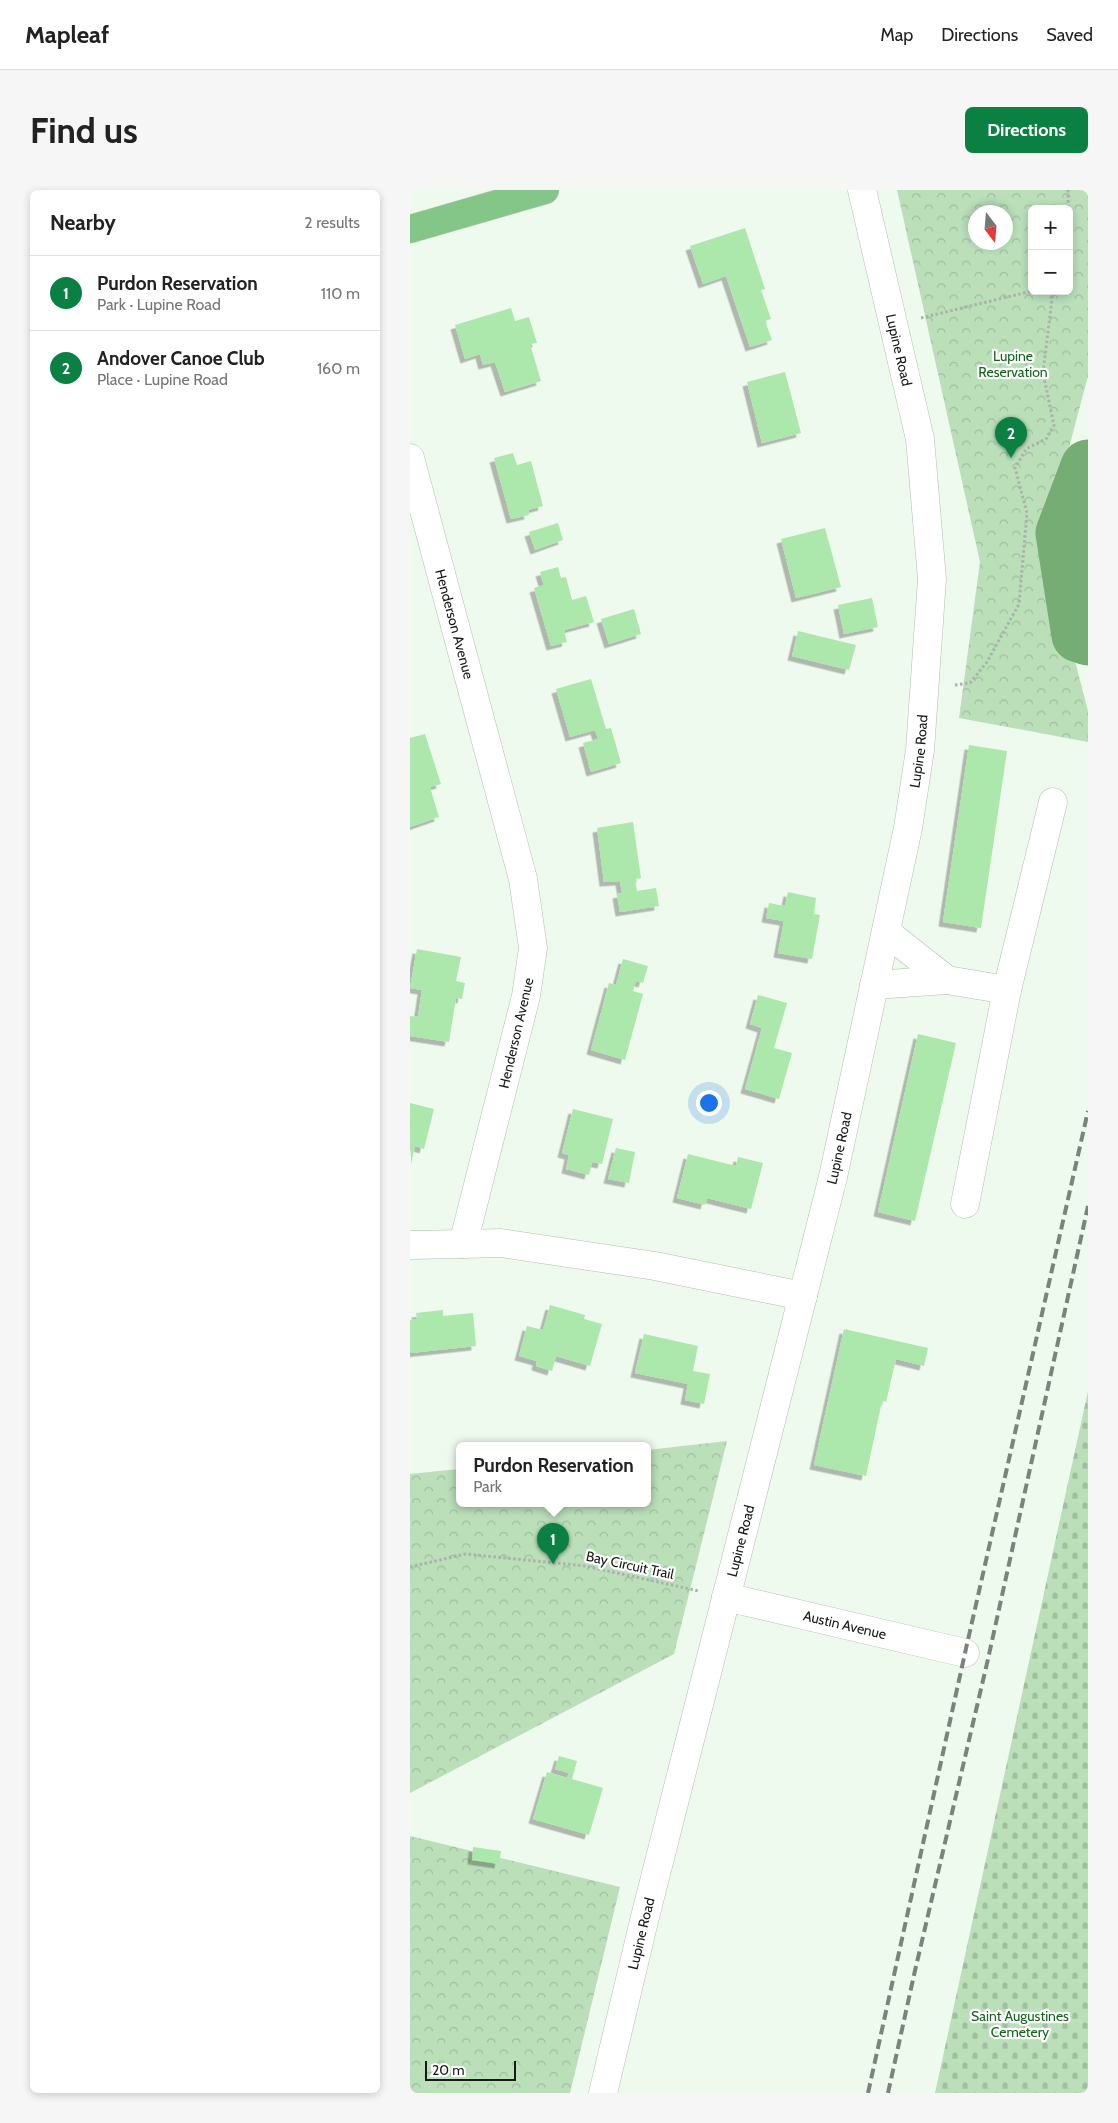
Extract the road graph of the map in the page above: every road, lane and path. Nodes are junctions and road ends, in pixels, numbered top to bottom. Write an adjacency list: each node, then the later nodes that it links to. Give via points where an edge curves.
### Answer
1 (545, 190): 5 (main road)
2 (862, 190): 8 (street, Lupine Road)
3 (1068, 190): 4 (path)
4 (1068, 205)
5 (410, 229)
6 (1028, 292): 8 (path)
7 (1053, 295): 10 (path, via 1044,373 1054,425 1046,439 1026,449 1015,468 1027,513 1019,604 987,662 970,683)
8 (894, 325): 10 (street, Lupine Road, via 921,448 932,579)
9 (410, 458): 17 (street, Henderson Avenue, via 523,879 533,948 526,996)
10 (924, 689): 12 (street, Lupine Road, via 920,750 908,828)
11 (1053, 802): 15 (street)
12 (886, 932): 13 (street); 14 (street, Lupine Road)
13 (947, 980): 14 (street); 15 (street)
14 (874, 985): 19 (street, Lupine Road, via 833,1176)
15 (1007, 990): 16 (street)
16 (965, 1204)
17 (463, 1244): 18 (street); 19 (street, via 501,1243 655,1266)
18 (410, 1245)
19 (803, 1296): 21 (street, Lupine Road)
20 (410, 1567): 21 (path, Bay Circuit Trail, via 464,1554 585,1566)
21 (726, 1597): 22 (street, Austin Avenue); 23 (street, Lupine Road)
22 (965, 1653)
23 (603, 2093)

